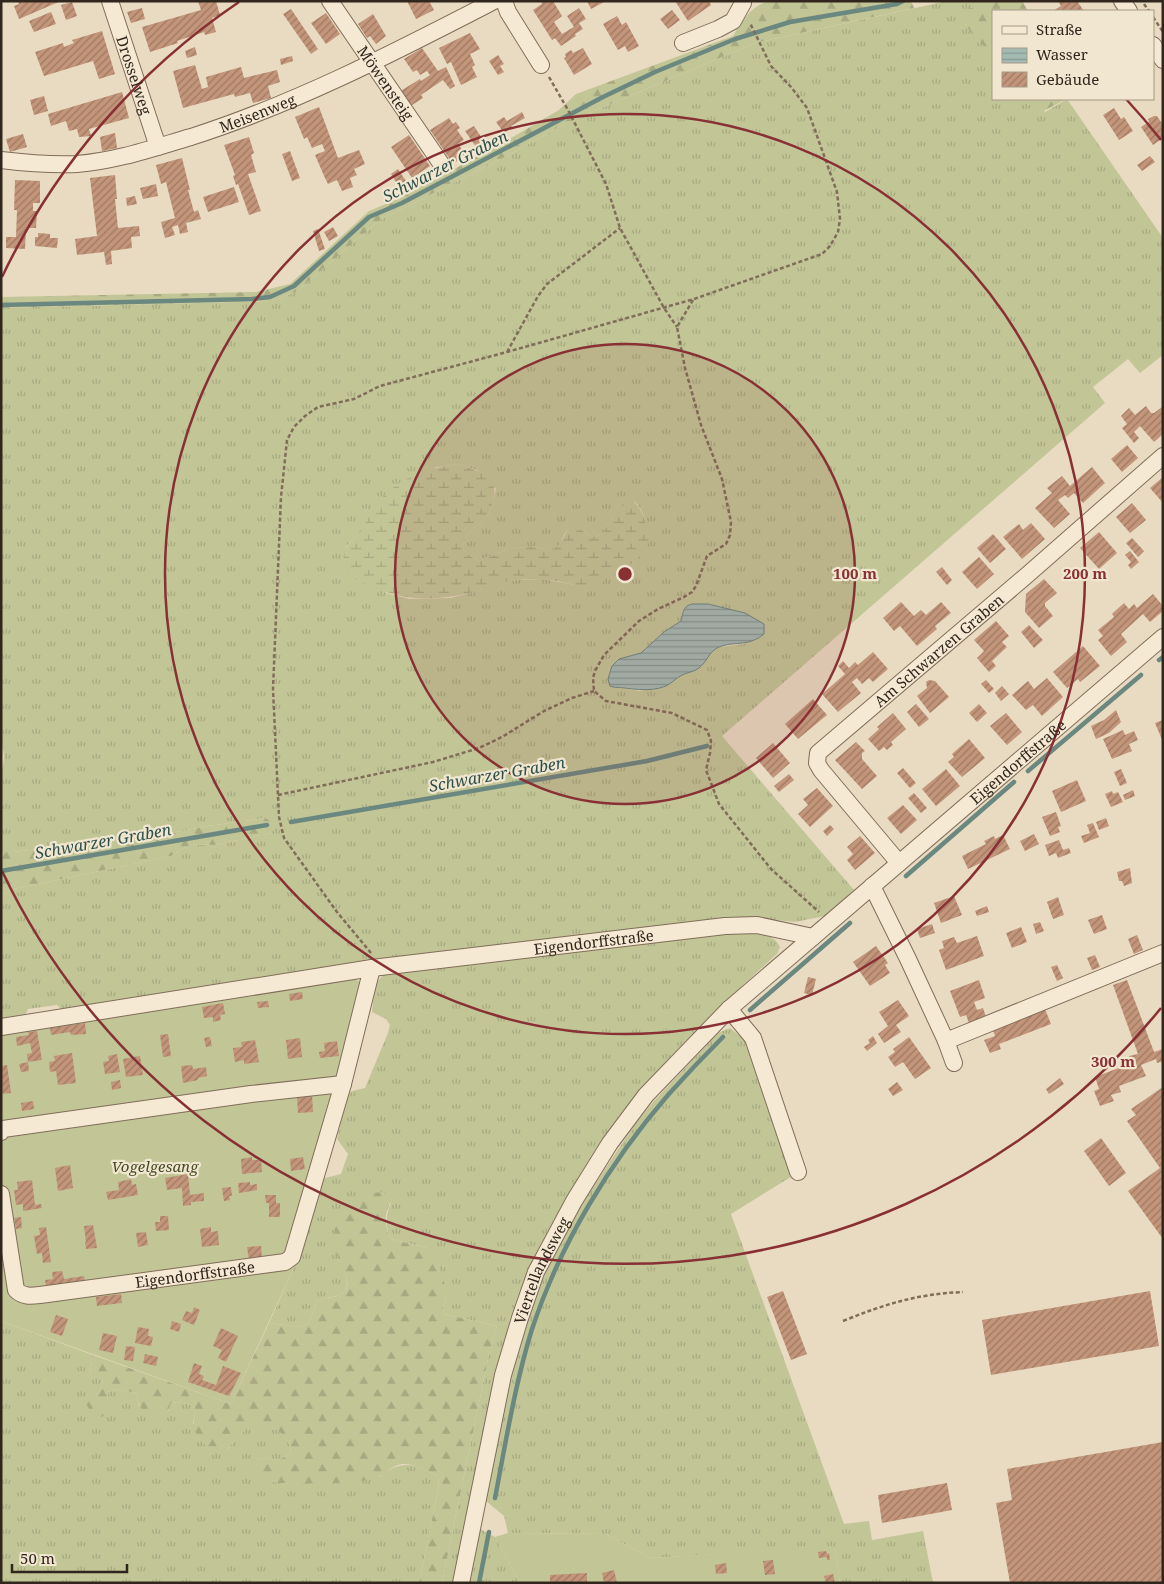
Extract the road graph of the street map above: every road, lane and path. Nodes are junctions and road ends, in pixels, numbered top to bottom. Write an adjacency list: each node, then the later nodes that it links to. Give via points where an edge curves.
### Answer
1 (110, 1): 14 (street, Drosselweg)
2 (330, 1): 12 (street, Möwensteig)
3 (494, 1): 12 (street, Meisenweg)
4 (504, 1): 13 (street)
5 (742, 1): 9 (street, via 733,21)
6 (1154, 18): 8 (path)
7 (752, 29): 18 (path, via 770,66 807,108 837,192 838,232 822,254)
8 (1163, 32)
9 (682, 43)
10 (1154, 46): 11 (street)
11 (1163, 60)
12 (373, 63): 14 (street, Meisenweg, via 296,98); 16 (street, Möwensteig)
13 (541, 65): 17 (path, via 606,184)
14 (158, 147): 15 (street, Meisenweg, via 78,164)
15 (1, 160)
16 (442, 165)
17 (620, 228): 19 (path); 21 (path, via 547,284)
18 (694, 299): 19 (path); 20 (path)
19 (664, 308): 20 (path); 21 (path)
20 (677, 327): 24 (path, via 701,425 722,479 731,522 730,535 726,544 707,556 692,592 639,621 604,655 593,678)
21 (507, 352): 25 (path, via 380,386 354,398 318,408 305,416 290,433 281,497 273,689)
22 (1163, 456): 26 (street, Am Schwarzen Graben, via 818,753 817,763 821,770)
23 (1163, 637): 26 (street, Eigendorffstraße)
24 (594, 691): 25 (path, via 544,711 479,748 433,762); 28 (path, via 606,702 672,712 707,730 711,741 706,770 719,804 771,869)
25 (278, 796): 31 (path, via 284,838 372,955)
26 (899, 863): 27 (street, Eigendorffstraße)
27 (872, 886): 28 (street, Eigendorffstraße); 35 (street)
28 (830, 922): 29 (street, Eigendorffstraße)
29 (813, 937): 31 (street, Eigendorffstraße, via 757,924 725,926); 32 (street, Eigendorffstraße)
30 (1163, 953): 35 (street)
31 (372, 968): 34 (street, Eigendorffstraße); 37 (street, Eigendorffstraße)
32 (757, 986): 33 (street, Viertellandsweg)
33 (729, 1009): 39 (street, via 753,1038); 43 (street, Viertellandsweg, via 646,1096 610,1144 574,1200 536,1272 503,1375)
34 (1, 1027)
35 (946, 1041): 36 (street)
36 (954, 1063)
37 (343, 1084): 38 (street, via 250,1094 3,1129); 40 (street, Eigendorffstraße, via 292,1257 284,1262 25,1296 16,1290)
38 (1, 1132)
39 (798, 1172)
40 (1, 1194)
41 (963, 1292): 42 (path, via 937,1293 893,1302)
42 (843, 1321)
43 (461, 1583)

